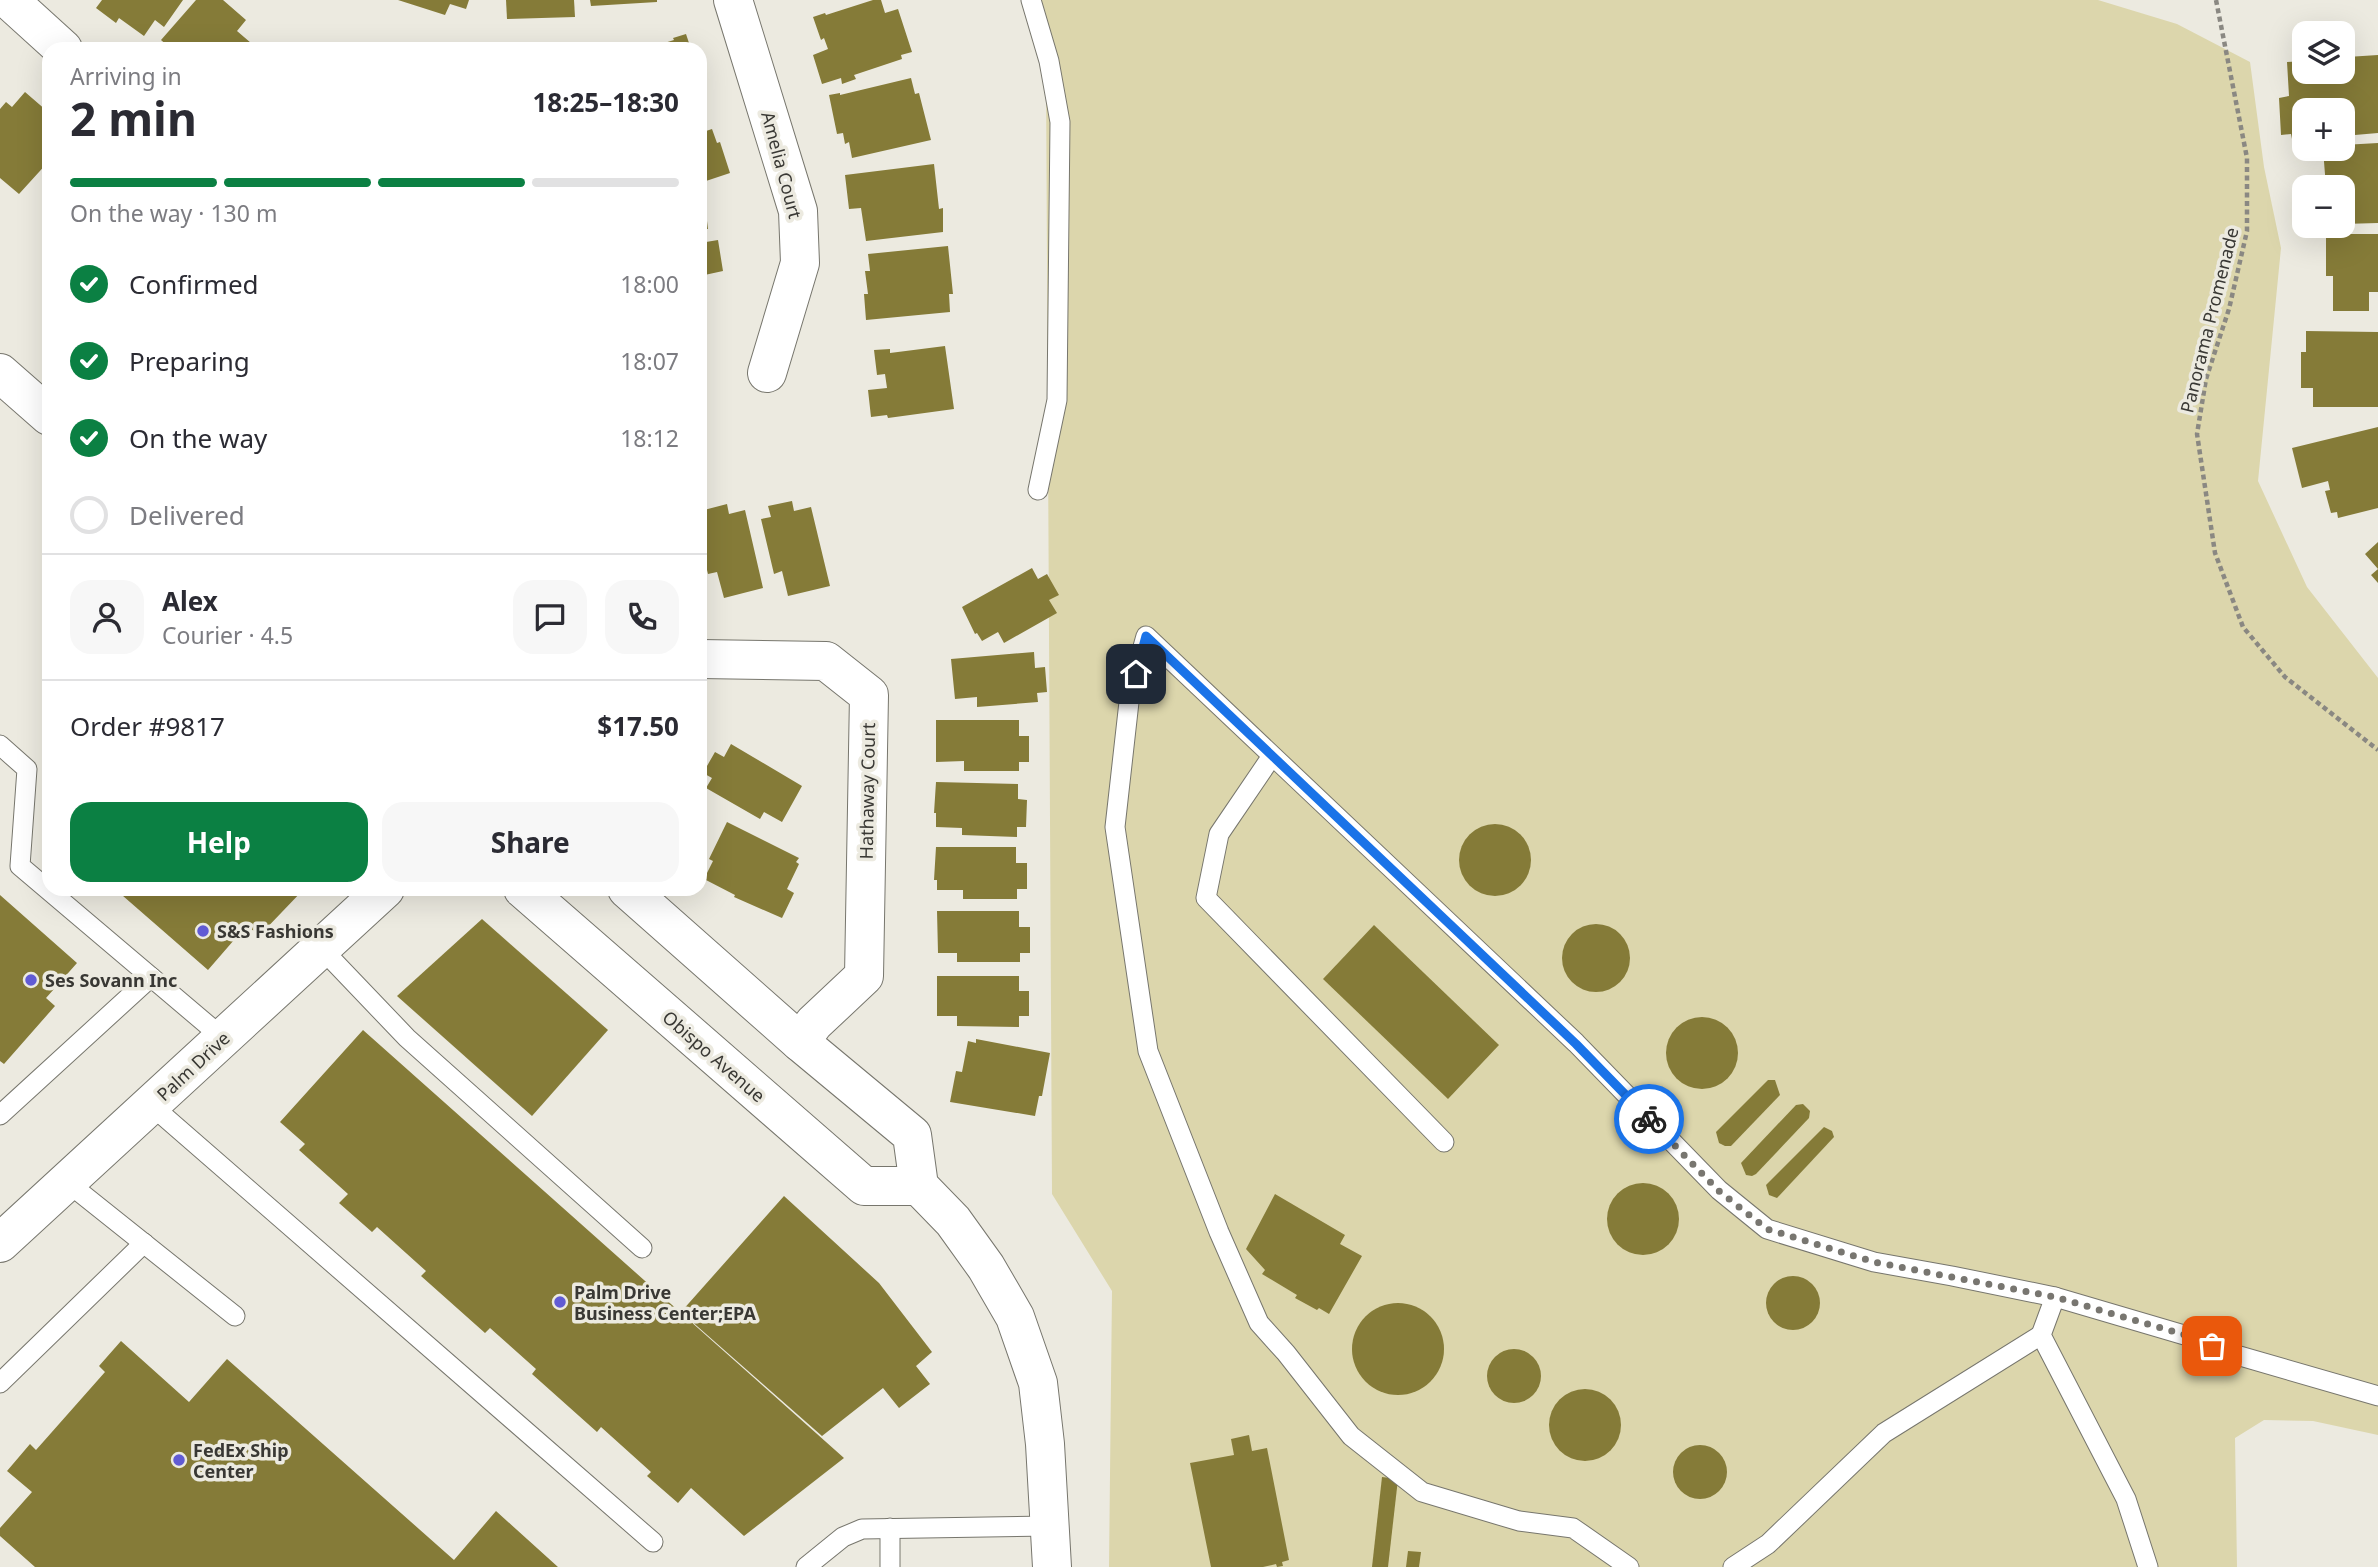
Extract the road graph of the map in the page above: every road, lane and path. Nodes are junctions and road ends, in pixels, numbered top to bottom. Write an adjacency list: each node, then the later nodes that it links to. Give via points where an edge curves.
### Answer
1 (9, 0): 5 (street)
2 (733, 0): 7 (street, Amelia Court, via 798,211 800,263)
3 (1031, 0): 9 (lane, via 1060,122 1058,400)
4 (2216, 0): 12 (path, Panorama Promenade, via 2247,158 2247,231 2206,379 2197,434 2215,553 2243,627 2276,667)
5 (54, 42)
6 (0, 373): 8 (street)
7 (767, 373)
8 (42, 410)
9 (1038, 490)
10 (707, 659): 22 (street, Hathaway Court, via 825,661 869,695 864,976)
11 (0, 745): 14 (lane, via 27,769 20,866)
12 (2378, 750)
13 (1272, 756): 25 (lane, via 1219,834 1206,898); 31 (lane, via 1576,1044 1719,1191 1767,1229 1874,1262); 42 (lane, via 1146,636 1130,693 1115,827 1149,1051 1259,1323 1351,1436 1422,1492 1519,1521 1573,1528)
14 (42, 885)
15 (55, 896): 20 (lane)
16 (377, 896): 19 (street, Palm Drive)
17 (531, 896): 27 (street, Obispo Avenue, via 864,1186)
18 (635, 896): 22 (street)
19 (321, 948): 21 (street, Palm Drive); 30 (lane, via 407,1038)
20 (151, 977): 21 (lane); 24 (lane)
21 (223, 1038): 23 (street, Palm Drive)
22 (800, 1042): 27 (street, via 912,1135)
23 (151, 1105): 26 (street, Palm Drive); 38 (lane)
24 (0, 1115)
25 (1444, 1142)
26 (67, 1182): 28 (street, Palm Drive); 29 (lane)
27 (919, 1186): 36 (street, via 953,1221 986,1266 1015,1317 1038,1383)
28 (5, 1229)
29 (144, 1243): 32 (lane); 34 (lane)
30 (642, 1248)
31 (2055, 1297): 33 (lane); 35 (lane)
32 (235, 1315)
33 (2041, 1335): 43 (lane, via 1884,1433 1768,1544); 44 (lane, via 2126,1499)
34 (0, 1383)
35 (2378, 1396)
36 (1049, 1526): 37 (lane); 41 (street)
37 (890, 1528): 39 (lane, via 862,1529 843,1537); 40 (lane)
38 (653, 1542)
39 (806, 1567)
40 (890, 1567)
41 (1052, 1567)
42 (1629, 1567)
43 (1733, 1567)
44 (2148, 1567)

